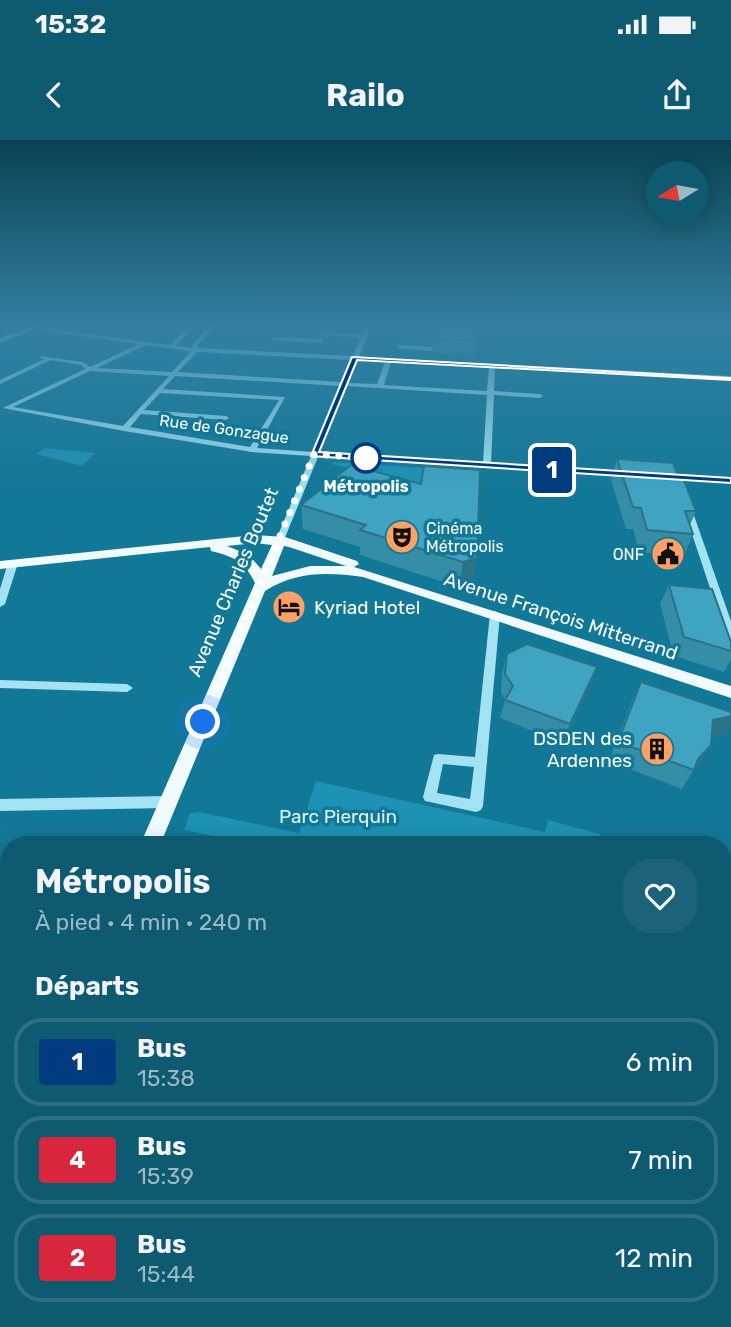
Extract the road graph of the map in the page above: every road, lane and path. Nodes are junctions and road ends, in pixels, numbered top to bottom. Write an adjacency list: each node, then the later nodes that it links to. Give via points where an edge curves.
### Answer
1 (65, 380): 12 (street)
2 (168, 380): 9 (street)
3 (283, 380): 7 (street)
4 (346, 380): 7 (street)
5 (382, 380): 8 (street)
6 (492, 380): 10 (street)
7 (344, 384): 8 (street); 17 (street)
8 (380, 386): 10 (street)
9 (158, 391): 13 (street); 16 (street, via 283,398)
10 (492, 394): 11 (street); 18 (street)
11 (540, 396)
12 (3, 410): 15 (street, Rue de Gonzague)
13 (140, 412): 14 (street); 15 (street)
14 (226, 418)
15 (124, 429): 16 (street, Rue de Gonzague)
16 (252, 450): 17 (street, Rue de Gonzague)
17 (314, 454): 18 (street, Rue de Gonzague); 25 (street, Avenue Charles Boutet)
18 (487, 465): 19 (street, Rue de Gonzague)
19 (636, 476)
20 (677, 477): 21 (street); 22 (street); 23 (street)
21 (663, 478)
22 (731, 481)
23 (680, 488)
24 (684, 498): 31 (street)
25 (280, 540): 26 (main road); 28 (main road); 29 (main road, Avenue Charles Boutet)
26 (149, 550): 27 (main road); 29 (main road, via 225,549 240,553 253,563)
27 (7, 564): 30 (street)
28 (378, 577): 29 (main road, via 343,569 301,570); 32 (main road, Avenue François Mitterrand)
29 (261, 586): 38 (main road, Avenue Charles Boutet)
30 (0, 604)
31 (726, 607): 33 (street)
32 (495, 614): 36 (main road, Avenue François Mitterrand); 37 (street)
33 (731, 636)
34 (0, 684): 35 (street)
35 (127, 688)
36 (731, 692)
37 (480, 762): 37 (street, via 438,758 430,797 476,806)
38 (168, 802): 39 (street); 40 (main road, Avenue Charles Boutet)
39 (0, 805)
40 (154, 836)

